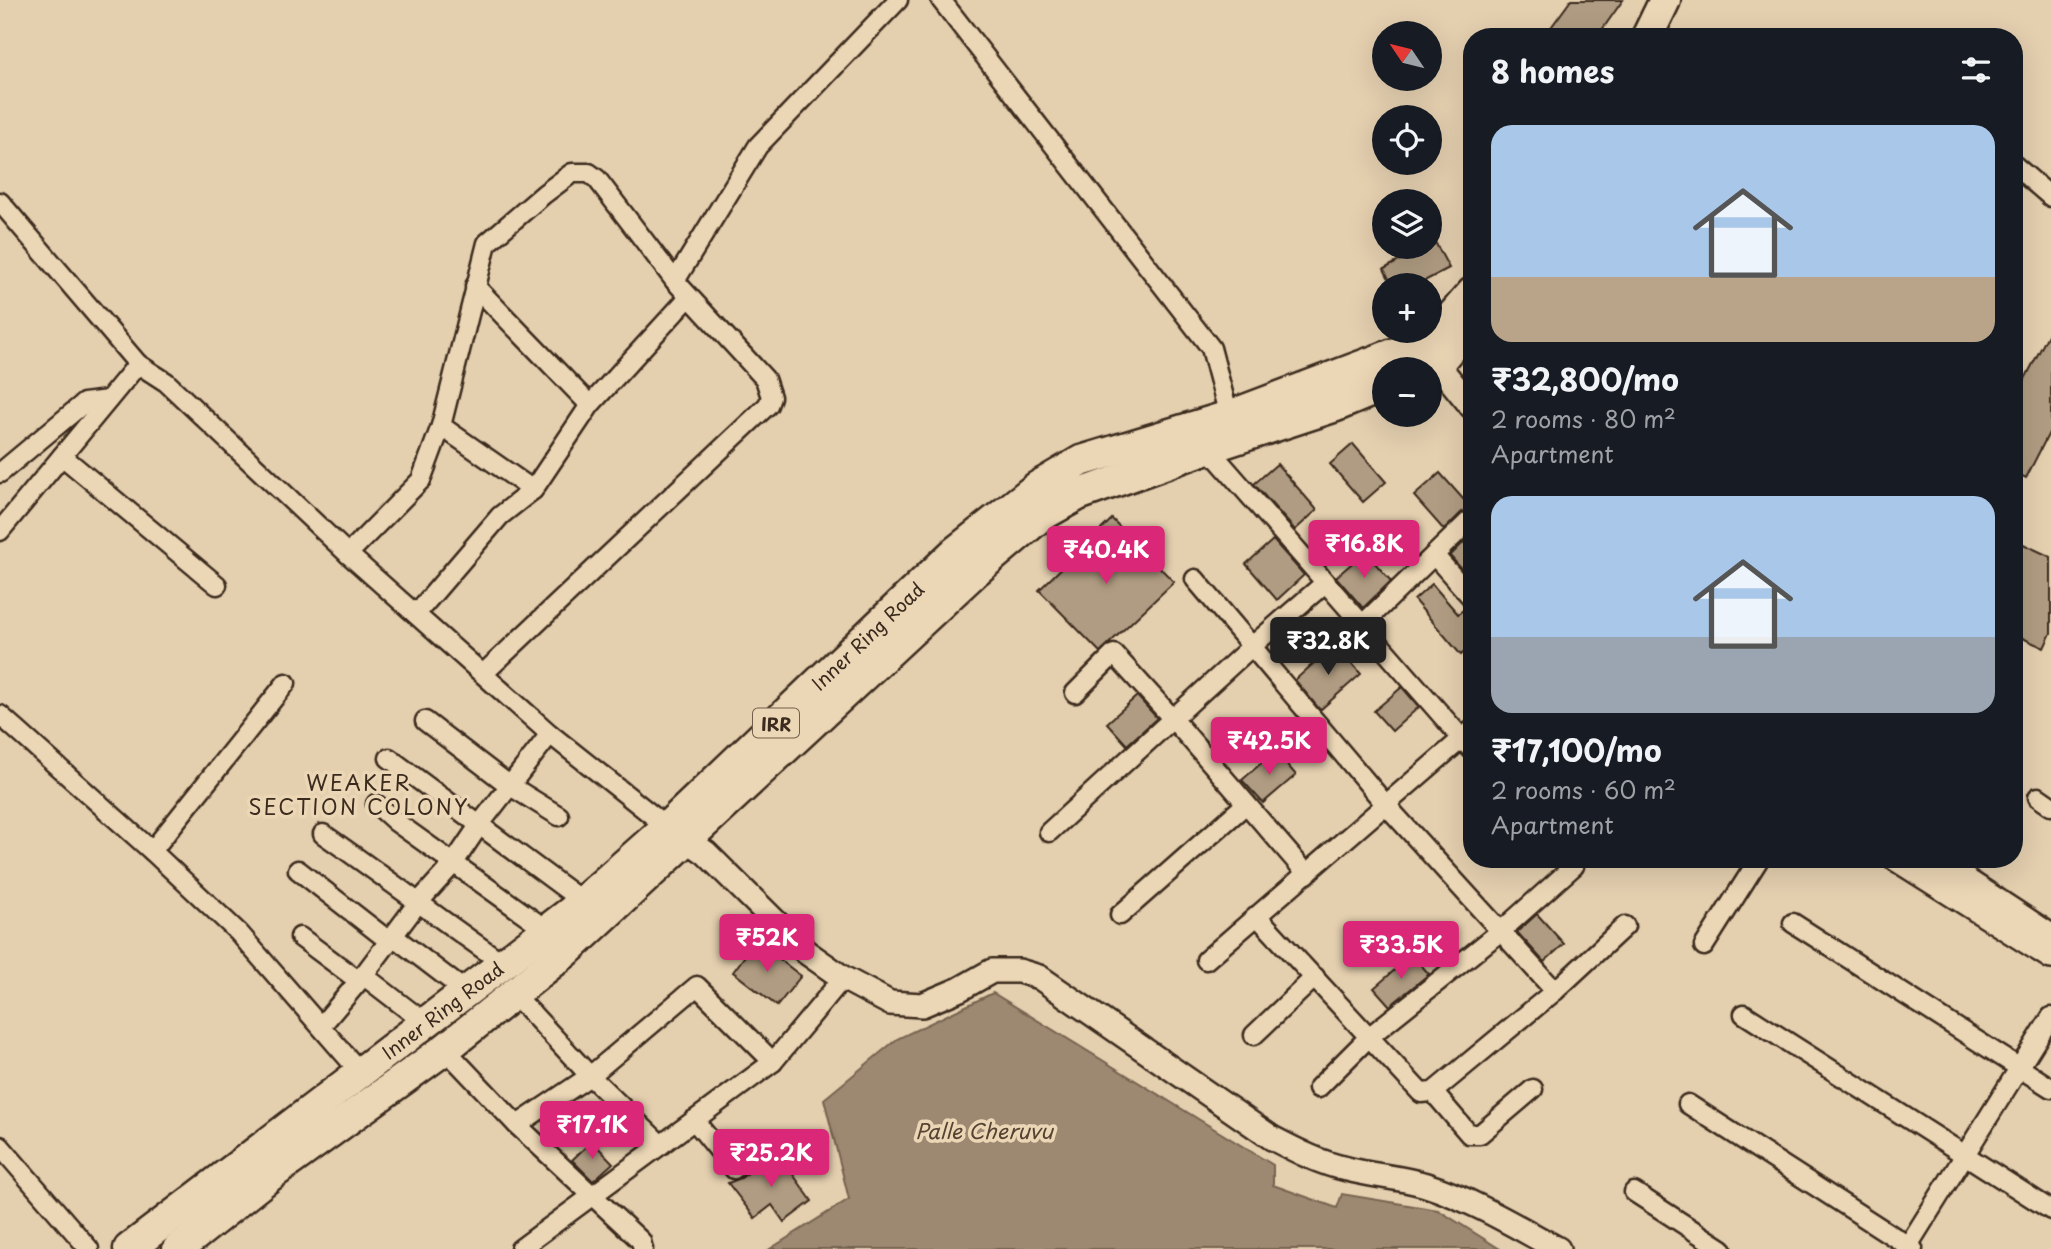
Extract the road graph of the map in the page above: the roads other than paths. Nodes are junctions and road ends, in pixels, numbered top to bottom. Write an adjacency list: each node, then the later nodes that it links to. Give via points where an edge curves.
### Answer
1 (898, 0): 10 (street, via 758,146)
2 (941, 0): 24 (street, via 1211,348)
3 (1665, 0): 5 (highway)
4 (1687, 0): 6 (highway)
5 (1651, 28)
6 (1674, 28)
7 (2023, 173): 8 (street)
8 (2051, 197)
9 (0, 202): 17 (street)
10 (675, 281): 11 (street, via 597,179 581,171 544,194 487,243); 12 (street)
11 (475, 286): 23 (street); 25 (street)
12 (689, 297): 23 (street); 41 (street, via 765,379 771,397 768,405)
13 (1463, 303): 15 (highway, Inner Ring Road / IRR)
14 (1463, 331): 16 (highway, Inner Ring Road / IRR)
15 (1430, 357)
16 (1431, 357)
17 (138, 364): 22 (street); 32 (street, via 166,382)
18 (1442, 374): 21 (street)
19 (1372, 375): 24 (highway, Inner Ring Road / IRR)
20 (1372, 391): 26 (highway, Inner Ring Road / IRR)
21 (1463, 397)
22 (108, 400): 27 (street); 28 (street, via 84,403)
23 (590, 405): 29 (street)
24 (1229, 416): 26 (street); 58 (highway, Inner Ring Road / IRR, via 1081,461 1037,486 955,552)
25 (441, 426): 29 (street); 32 (street, via 421,480)
26 (1208, 448): 35 (street); 58 (highway, Inner Ring Road / IRR, via 1078,495 1041,516)
27 (62, 456): 31 (street); 36 (street)
28 (0, 473)
29 (533, 491): 38 (street, via 500,516)
30 (1463, 527): 33 (street)
31 (0, 531)
32 (348, 554): 38 (street)
33 (1434, 555): 37 (street); 39 (street)
34 (1195, 579): 40 (street)
35 (1325, 583): 39 (street); 40 (street)
36 (217, 586)
37 (1463, 588)
38 (416, 614): 41 (street)
39 (1362, 625): 48 (street)
40 (1251, 647): 45 (street); 54 (street)
41 (484, 673): 47 (street)
42 (286, 683): 60 (street)
43 (1075, 692): 45 (street, via 1114,654)
44 (0, 715): 60 (street)
45 (1173, 719): 53 (street); 57 (street)
46 (425, 721): 51 (street)
47 (550, 734): 51 (street); 58 (street)
48 (1463, 734)
49 (1463, 743): 54 (street)
50 (389, 758): 56 (street)
51 (509, 785): 55 (street); 56 (street)
52 (376, 804): 61 (street)
53 (1246, 804): 67 (street); 70 (street)
54 (1386, 804): 67 (street); 75 (street)
55 (559, 816)
56 (480, 824): 61 (street); 68 (street)
57 (1049, 832)
58 (678, 833): 68 (highway, Inner Ring Road / IRR); 85 (street, via 806,952); 88 (highway, Inner Ring Road / IRR, via 567,951)
59 (323, 834): 69 (street)
60 (152, 851): 92 (street, via 239,933)
61 (453, 864): 69 (street); 74 (street)
62 (1572, 868): 75 (street)
63 (1753, 868): 79 (street)
64 (1910, 868): 80 (street)
65 (1948, 868): 76 (street)
66 (298, 870): 78 (street)
67 (1307, 874): 71 (street)
68 (582, 901): 74 (highway, Inner Ring Road / IRR)
69 (417, 904): 78 (street); 82 (street)
70 (1120, 915)
71 (1258, 917): 81 (street); 83 (street)
72 (1793, 923): 97 (street)
73 (1625, 926): 86 (street)
74 (547, 930): 82 (highway, Inner Ring Road / IRR)
75 (1502, 931): 86 (street); 94 (street)
76 (2051, 936)
77 (300, 937): 84 (street)
78 (391, 939): 84 (street); 87 (street)
79 (1704, 946)
80 (2051, 957)
81 (1206, 960)
82 (503, 963): 87 (highway, Inner Ring Road / IRR)
83 (1315, 977): 93 (street); 94 (street)
84 (361, 978): 91 (street); 92 (street)
85 (843, 978): 96 (street); 120 (street, via 890,1003 922,1005 992,971 1039,977 1272,1138 1348,1170 1431,1186)
86 (1555, 990): 103 (street)
87 (465, 991): 91 (highway, Inner Ring Road / IRR)
88 (514, 994): 95 (highway, Inner Ring Road / IRR); 99 (street)
89 (1744, 1014): 109 (street)
90 (2051, 1017): 97 (street)
91 (425, 1023): 98 (highway, Inner Ring Road / IRR)
92 (321, 1026): 98 (street)
93 (1254, 1035)
94 (1370, 1036): 100 (street); 103 (street, via 1421,1093)
95 (445, 1049): 106 (street); 117 (highway, Inner Ring Road / IRR)
96 (773, 1062): 99 (street, via 697,986); 105 (street)
97 (2019, 1068): 102 (street); 109 (street)
98 (360, 1072): 116 (highway, Inner Ring Road / IRR)
99 (590, 1076): 106 (street); 107 (street)
100 (1318, 1088)
101 (1534, 1088): 103 (street, via 1479,1134 1469,1134 1461,1127)
102 (2051, 1088)
103 (1433, 1092)
104 (1688, 1104): 114 (street)
105 (694, 1120): 107 (street); 110 (street)
106 (517, 1125): 112 (street)
107 (661, 1144): 112 (street)
108 (0, 1146): 115 (street)
109 (1964, 1155): 113 (street); 114 (street)
110 (734, 1169)
111 (1634, 1192): 121 (street)
112 (592, 1196): 118 (street); 119 (street, via 641,1241)
113 (2051, 1210)
114 (1909, 1248)
115 (89, 1249)
116 (129, 1249)
117 (178, 1249)
118 (520, 1249)
119 (643, 1249)
120 (1558, 1249)
121 (1722, 1249)

